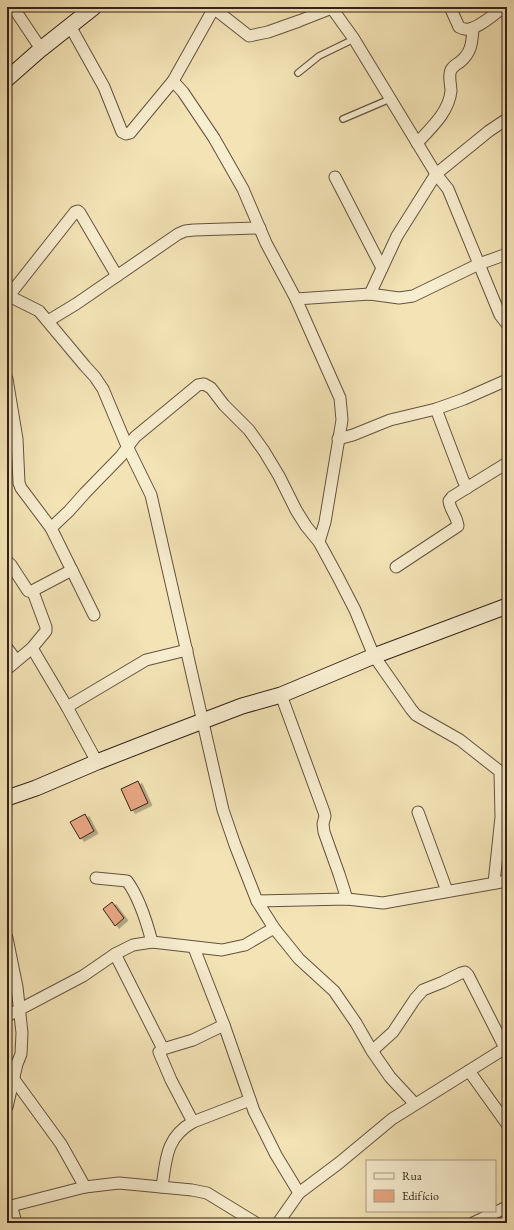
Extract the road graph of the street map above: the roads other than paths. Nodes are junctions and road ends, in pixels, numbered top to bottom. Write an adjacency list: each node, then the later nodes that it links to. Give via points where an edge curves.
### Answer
1 (13, 7): 10 (street)
2 (450, 7): 8 (street, via 459,27 466,30)
3 (504, 7): 8 (street)
4 (213, 8): 5 (street, via 250,36 274,30); 13 (street)
5 (332, 8): 9 (street)
6 (88, 9): 7 (street)
7 (70, 26): 10 (street); 13 (street, via 104,87 122,132 130,132)
8 (473, 28): 17 (street, via 472,44 468,53 450,72 451,92 448,106)
9 (354, 39): 11 (lane, via 319,56); 14 (street)
10 (41, 50): 12 (street)
11 (298, 73)
12 (7, 79)
13 (173, 81): 20 (street, via 214,138 243,189)
14 (390, 99): 15 (lane); 17 (street)
15 (343, 119)
16 (507, 119): 18 (street)
17 (417, 143): 18 (street)
18 (436, 174): 22 (street, via 448,189); 23 (street, via 397,236)
19 (335, 177): 23 (street)
20 (260, 228): 24 (street, via 186,231); 27 (street)
21 (507, 254): 22 (street)
22 (479, 264): 25 (street, via 414,296 399,298); 29 (street, via 500,315)
23 (382, 268): 25 (street)
24 (117, 276): 26 (street, via 78,211 74,212); 28 (street)
25 (370, 294): 27 (street)
26 (8, 296): 28 (street, via 39,311)
27 (296, 299): 34 (street, via 340,398 342,420)
28 (48, 321): 35 (street, via 103,389)
29 (507, 324)
30 (7, 379): 33 (street)
31 (507, 380): 32 (street, via 464,400)
32 (436, 409): 34 (street, via 390,420); 37 (street)
33 (11, 423): 38 (street, via 17,438 19,483)
34 (338, 439): 39 (street, via 325,522)
35 (127, 446): 38 (street, via 122,456); 39 (street, via 164,411 198,385 204,384 211,388 249,430 279,476 306,526); 48 (street, via 151,495)
36 (507, 463): 37 (street)
37 (467, 488): 41 (street, via 448,501 458,526)
38 (51, 528): 42 (street)
39 (319, 542): 49 (street, via 355,610)
40 (7, 562): 43 (street, via 28,590)
41 (396, 566)
42 (72, 570): 43 (street); 45 (street)
43 (33, 592): 47 (street, via 46,631)
44 (507, 606): 49 (street)
45 (94, 615)
46 (7, 648): 50 (street)
47 (32, 648): 50 (street); 53 (street)
48 (187, 650): 53 (street, via 146,660); 54 (street)
49 (374, 656): 52 (street); 56 (street, via 416,715 460,740)
50 (16, 660): 51 (street)
51 (7, 669)
52 (280, 695): 54 (street); 62 (street, via 324,812 324,832)
53 (67, 707): 55 (street)
54 (203, 721): 55 (street); 63 (street, via 223,810)
55 (97, 762): 57 (street)
56 (504, 775): 60 (street, via 501,817)
57 (7, 798)
58 (418, 812): 61 (street)
59 (96, 878): 66 (street, via 127,881 140,907)
60 (503, 883): 61 (street)
61 (446, 891): 62 (street, via 383,903)
62 (347, 899): 63 (street)
63 (257, 901): 64 (street)
64 (274, 928): 67 (street, via 245,945 222,950); 74 (street, via 299,959 334,991)
65 (7, 938): 69 (street)
66 (152, 942): 67 (street); 68 (street, via 133,945)
67 (194, 948): 71 (street)
68 (115, 954): 69 (street, via 83,976); 73 (street)
69 (20, 1008): 70 (street); 76 (street, via 22,1044)
70 (7, 1016)
71 (224, 1025): 73 (street, via 192,1040); 77 (street)
72 (506, 1047): 74 (street, via 465,972 419,993 393,1032); 75 (street)
73 (163, 1049): 80 (street, via 160,1052)
74 (372, 1051): 78 (street, via 390,1077)
75 (469, 1071): 78 (street); 81 (street)
76 (13, 1078): 79 (street); 82 (street, via 61,1144)
77 (250, 1100): 80 (street); 84 (street, via 276,1155)
78 (415, 1104): 84 (street, via 392,1119)
79 (7, 1107)
80 (193, 1122): 83 (street, via 174,1136 166,1156)
81 (507, 1124)
82 (85, 1187): 83 (street, via 119,1183); 85 (street)
83 (162, 1188): 88 (street, via 207,1193)
84 (299, 1193): 89 (street)
85 (7, 1206): 87 (street, via 12,1209)
86 (507, 1207): 90 (street)
87 (16, 1223)
88 (256, 1223)
89 (278, 1223)
90 (474, 1223)

